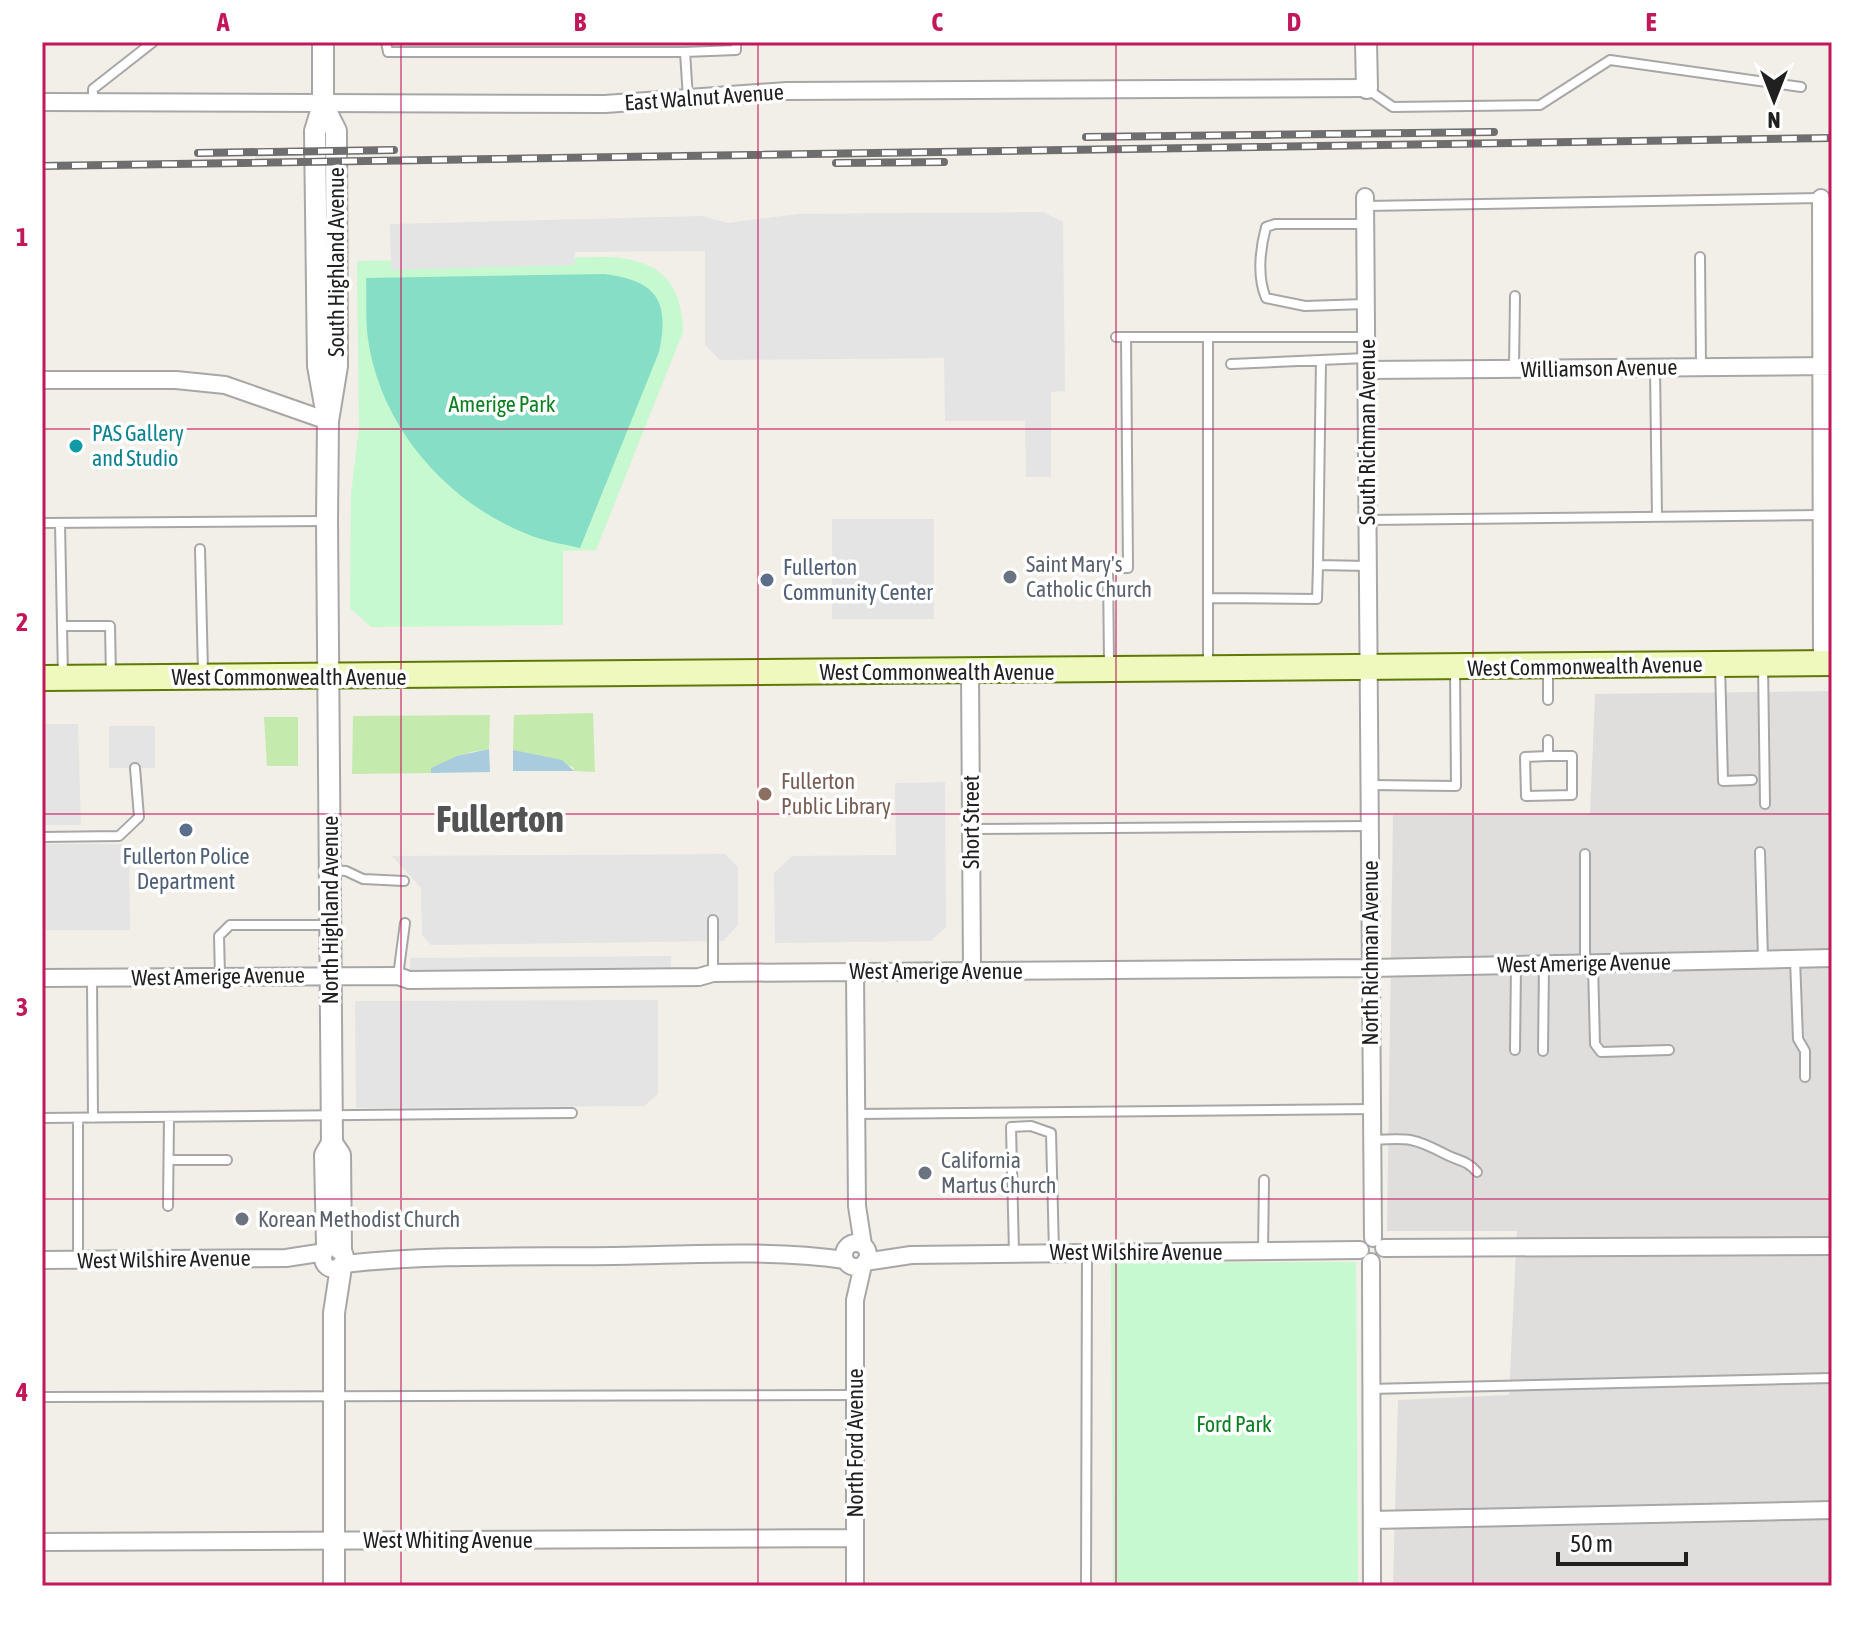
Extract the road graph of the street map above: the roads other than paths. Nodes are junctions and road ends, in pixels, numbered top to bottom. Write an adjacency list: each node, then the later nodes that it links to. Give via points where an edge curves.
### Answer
1 (153, 42): 11 (lane, via 93,89)
2 (323, 42): 12 (street, South Highland Avenue)
3 (386, 42): 6 (lane, via 388,52)
4 (736, 42): 6 (lane, via 736,50)
5 (1366, 42): 8 (street)
6 (685, 52): 9 (lane)
7 (1801, 87): 8 (lane, via 1610,60 1540,105 1393,107)
8 (1367, 88): 9 (street, East Walnut Avenue, via 787,91)
9 (688, 98): 12 (street, East Walnut Avenue, via 605,104)
10 (42, 102): 11 (street, East Walnut Avenue)
11 (93, 104): 12 (street, East Walnut Avenue)
12 (323, 105): 31 (street, South Highland Avenue, via 315,131 316,241 318,366)
13 (1821, 198): 14 (lane); 26 (street)
14 (1365, 201): 15 (street, South Richman Avenue)
15 (1365, 224): 18 (street, South Richman Avenue); 18 (lane, via 1266,227 1262,273 1266,298 1281,304)
16 (1700, 257): 27 (lane)
17 (1515, 296): 29 (lane)
18 (1366, 304): 21 (street, South Richman Avenue)
19 (1116, 337): 20 (lane)
20 (1126, 337): 22 (lane); 50 (lane, via 1128,568 1108,568)
21 (1366, 337): 22 (lane); 25 (street, South Richman Avenue)
22 (1208, 338): 41 (lane)
23 (1321, 360): 24 (lane); 25 (lane); 39 (lane)
24 (1231, 364)
25 (1366, 364): 29 (street, Williamson Avenue); 34 (street, South Richman Avenue)
26 (1827, 366): 27 (street, Williamson Avenue); 32 (street)
27 (1701, 367): 28 (street, Williamson Avenue)
28 (1655, 368): 29 (street, Williamson Avenue); 33 (lane)
29 (1514, 369)
30 (42, 380): 31 (street, via 225,385)
31 (328, 421): 35 (street, South Highland Avenue)
32 (1822, 515): 33 (lane); 43 (street)
33 (1657, 517): 34 (lane)
34 (1368, 520): 40 (street, South Richman Avenue)
35 (327, 521): 37 (lane); 54 (street, South Highland Avenue)
36 (42, 523): 37 (lane)
37 (60, 523): 42 (lane)
38 (200, 549): 53 (lane)
39 (1318, 565): 40 (lane); 41 (lane, via 1317,599)
40 (1368, 566): 48 (street, South Richman Avenue)
41 (1209, 598): 49 (lane)
42 (62, 626): 52 (lane, via 110,626); 55 (lane)
43 (1827, 663): 45 (main road, West Commonwealth Avenue)
44 (1720, 664): 45 (main road, West Commonwealth Avenue); 46 (main road, West Commonwealth Avenue); 60 (lane, via 1723,781)
45 (1763, 664): 62 (lane)
46 (1548, 666): 47 (main road, West Commonwealth Avenue); 56 (lane)
47 (1455, 667): 48 (main road, West Commonwealth Avenue); 61 (lane, via 1456,786)
48 (1368, 668): 49 (main road, West Commonwealth Avenue); 61 (street, North Richman Avenue)
49 (1208, 670): 50 (main road, West Commonwealth Avenue)
50 (1109, 671): 51 (main road, West Commonwealth Avenue)
51 (970, 672): 54 (main road, West Commonwealth Avenue); 64 (street, Short Street)
52 (111, 677): 53 (main road, West Commonwealth Avenue); 55 (main road, West Commonwealth Avenue)
53 (203, 677): 54 (main road, West Commonwealth Avenue)
54 (327, 677): 68 (street, North Highland Avenue)
55 (52, 678)
56 (1548, 700)
57 (1548, 740): 58 (lane)
58 (1548, 756): 58 (lane, via 1572,756 1572,795 1526,796 1525,757)
59 (135, 768): 65 (lane, via 139,817 119,836)
60 (1752, 780)
61 (1369, 785): 63 (street, North Richman Avenue)
62 (1765, 804)
63 (1369, 826): 64 (lane); 79 (street, North Richman Avenue)
64 (972, 829): 80 (street, Short Street)
65 (42, 837)
66 (1760, 852): 74 (lane)
67 (1585, 854): 76 (lane)
68 (330, 870): 69 (lane, via 363,879); 72 (street, North Highland Avenue)
69 (404, 881)
70 (713, 920): 82 (lane)
71 (405, 923): 85 (lane)
72 (330, 925): 83 (street, North Highland Avenue); 84 (lane, via 230,925 219,936)
73 (1832, 958): 75 (street, West Amerige Avenue)
74 (1763, 959): 75 (street, West Amerige Avenue); 76 (street, West Amerige Avenue)
75 (1795, 959): 91 (lane)
76 (1589, 963): 77 (street, West Amerige Avenue); 89 (lane, via 1595,1044 1601,1052)
77 (1544, 964): 78 (street, West Amerige Avenue); 90 (lane)
78 (1516, 965): 79 (street, West Amerige Avenue); 88 (lane)
79 (1371, 968): 80 (street, West Amerige Avenue); 92 (street, North Richman Avenue)
80 (972, 971): 81 (street, West Amerige Avenue)
81 (855, 972): 82 (street, West Amerige Avenue); 94 (street, North Ford Avenue)
82 (713, 973): 85 (street, West Amerige Avenue, via 686,978)
83 (330, 975): 84 (street, West Amerige Avenue); 85 (street, West Amerige Avenue); 95 (street, North Highland Avenue)
84 (220, 976): 87 (street, West Amerige Avenue)
85 (398, 976)
86 (42, 978): 87 (street, West Amerige Avenue)
87 (92, 978): 98 (lane)
88 (1515, 1050)
89 (1669, 1050)
90 (1543, 1051)
91 (1805, 1077)
92 (1371, 1109): 94 (lane); 100 (street, North Richman Avenue)
93 (572, 1113): 95 (lane)
94 (855, 1114): 111 (street, North Ford Avenue)
95 (332, 1116): 99 (lane); 113 (street, North Highland Avenue, via 332,1143 325,1155)
96 (42, 1118): 97 (lane)
97 (78, 1118): 98 (lane); 115 (lane)
98 (93, 1118): 99 (lane)
99 (169, 1118): 101 (lane)
100 (1371, 1140): 103 (lane, via 1425,1141); 107 (street, North Richman Avenue)
101 (169, 1160): 102 (lane); 105 (lane)
102 (227, 1160)
103 (1477, 1172)
104 (1264, 1180): 108 (lane)
105 (168, 1206)
106 (1832, 1246): 107 (street, West Wilshire Avenue)
107 (1372, 1250): 108 (street, West Wilshire Avenue); 117 (street, North Richman Avenue)
108 (1263, 1251): 112 (street, West Wilshire Avenue)
109 (1054, 1252): 110 (street, West Wilshire Avenue); 110 (lane, via 1051,1133 1031,1126 1011,1127); 112 (street, West Wilshire Avenue)
110 (1014, 1253): 111 (street, West Wilshire Avenue)
111 (855, 1254): 113 (street, West Wilshire Avenue); 118 (street, North Ford Avenue)
112 (1087, 1254): 128 (lane)
113 (334, 1258): 115 (street, West Wilshire Avenue); 120 (street, North Highland Avenue)
114 (42, 1260): 115 (street, West Wilshire Avenue)
115 (78, 1260)
116 (1832, 1378): 117 (lane)
117 (1370, 1389): 122 (street, North Richman Avenue)
118 (855, 1395): 120 (lane); 123 (street, North Ford Avenue)
119 (42, 1397): 120 (lane)
120 (333, 1397): 124 (street, North Highland Avenue)
121 (1832, 1510): 122 (street)
122 (1372, 1520): 129 (street, North Richman Avenue)
123 (854, 1538): 124 (street, West Whiting Avenue); 127 (street, North Ford Avenue)
124 (333, 1541): 125 (street, West Whiting Avenue); 126 (street, North Highland Avenue)
125 (42, 1542)
126 (334, 1586)
127 (855, 1586)
128 (1086, 1586)
129 (1372, 1586)

